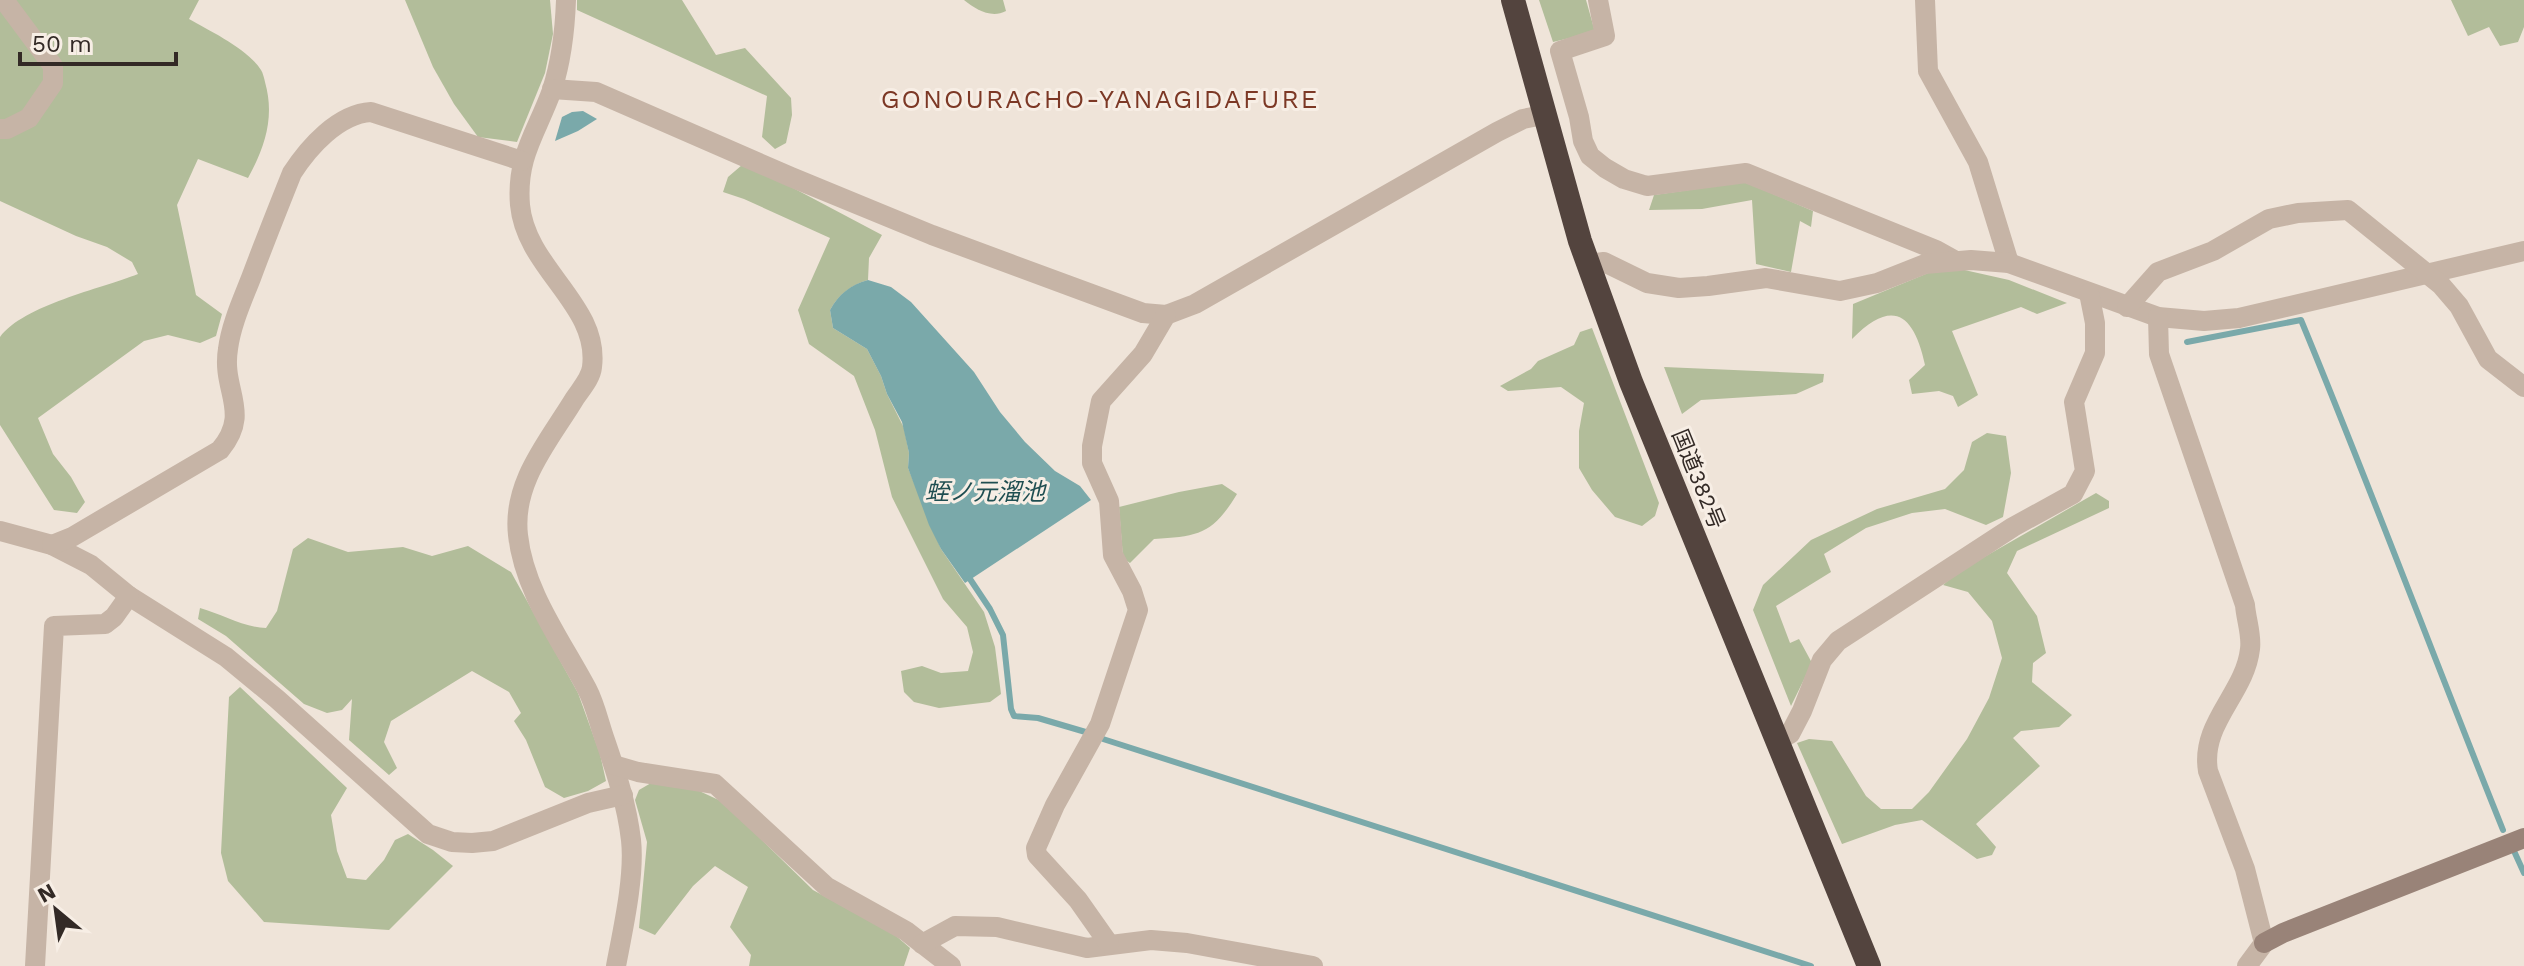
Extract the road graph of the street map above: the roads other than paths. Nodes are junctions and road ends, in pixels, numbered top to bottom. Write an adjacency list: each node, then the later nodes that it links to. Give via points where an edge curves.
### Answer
1 (4, 0): 8 (street, via 53,66 53,83 29,118)
2 (566, 0): 6 (street)
3 (1513, 0): 7 (highway, 国道382号)
4 (1598, 0): 11 (street, via 1605,36 1560,51 1583,141 1590,156 1605,168 1647,186 1746,173)
5 (1925, 0): 12 (street, via 1928,71 1978,162)
6 (552, 89): 9 (street); 17 (street, via 596,92 932,235 1143,313)
7 (1543, 115): 13 (highway, 国道382号); 17 (street, via 1497,132 1195,304)
8 (0, 129)
9 (522, 161): 21 (street, via 371,112 343,120 292,173 241,304 227,350 236,421 231,438 220,450); 24 (street, via 524,227 536,254 591,334 593,351 592,371 522,488 517,509 520,548 533,590 589,693)
10 (2524, 251): 14 (street)
11 (1954, 260): 12 (street); 13 (street, via 1840,291 1766,278 1679,288 1647,283 1604,262)
12 (2009, 263): 15 (street)
13 (1589, 264): 23 (highway, 国道382号, via 1631,382)
14 (2429, 274): 16 (street, via 2348,210 2298,213 2269,219 2213,251 2158,272); 18 (street, via 2239,318); 19 (street, via 2459,306 2488,359)
15 (2089, 293): 16 (street); 23 (street, via 2095,353 2074,402 2085,471 2073,494 1838,641 1822,660 1790,734)
16 (2127, 307): 18 (street)
17 (1166, 315): 29 (street, via 1143,354 1101,401 1092,463 1109,501 1113,555 1138,610 1100,724 1036,848)
18 (2158, 317): 27 (street, via 2159,354 2245,605 2251,646 2247,665 2205,755 2245,869)
19 (2524, 387)
20 (0, 531): 21 (street)
21 (52, 545): 22 (street, via 91,565)
22 (129, 596): 25 (street, via 226,657 428,834 452,842 493,841 588,803); 31 (street, via 105,624 54,626)
23 (1777, 740): 35 (highway, 国道382号)
24 (614, 765): 25 (street); 28 (street, via 715,784 827,887)
25 (623, 795): 32 (street, via 631,842)
26 (2524, 838): 27 (street)
27 (2264, 943): 36 (street)
28 (922, 944): 29 (street, via 955,926 997,927 1087,948); 33 (street)
29 (1109, 944): 30 (street, via 1187,943)
30 (1279, 963): 34 (street)
31 (35, 966)
32 (616, 966)
33 (951, 966)
34 (1313, 966)
35 (1869, 966)
36 (2247, 966)

